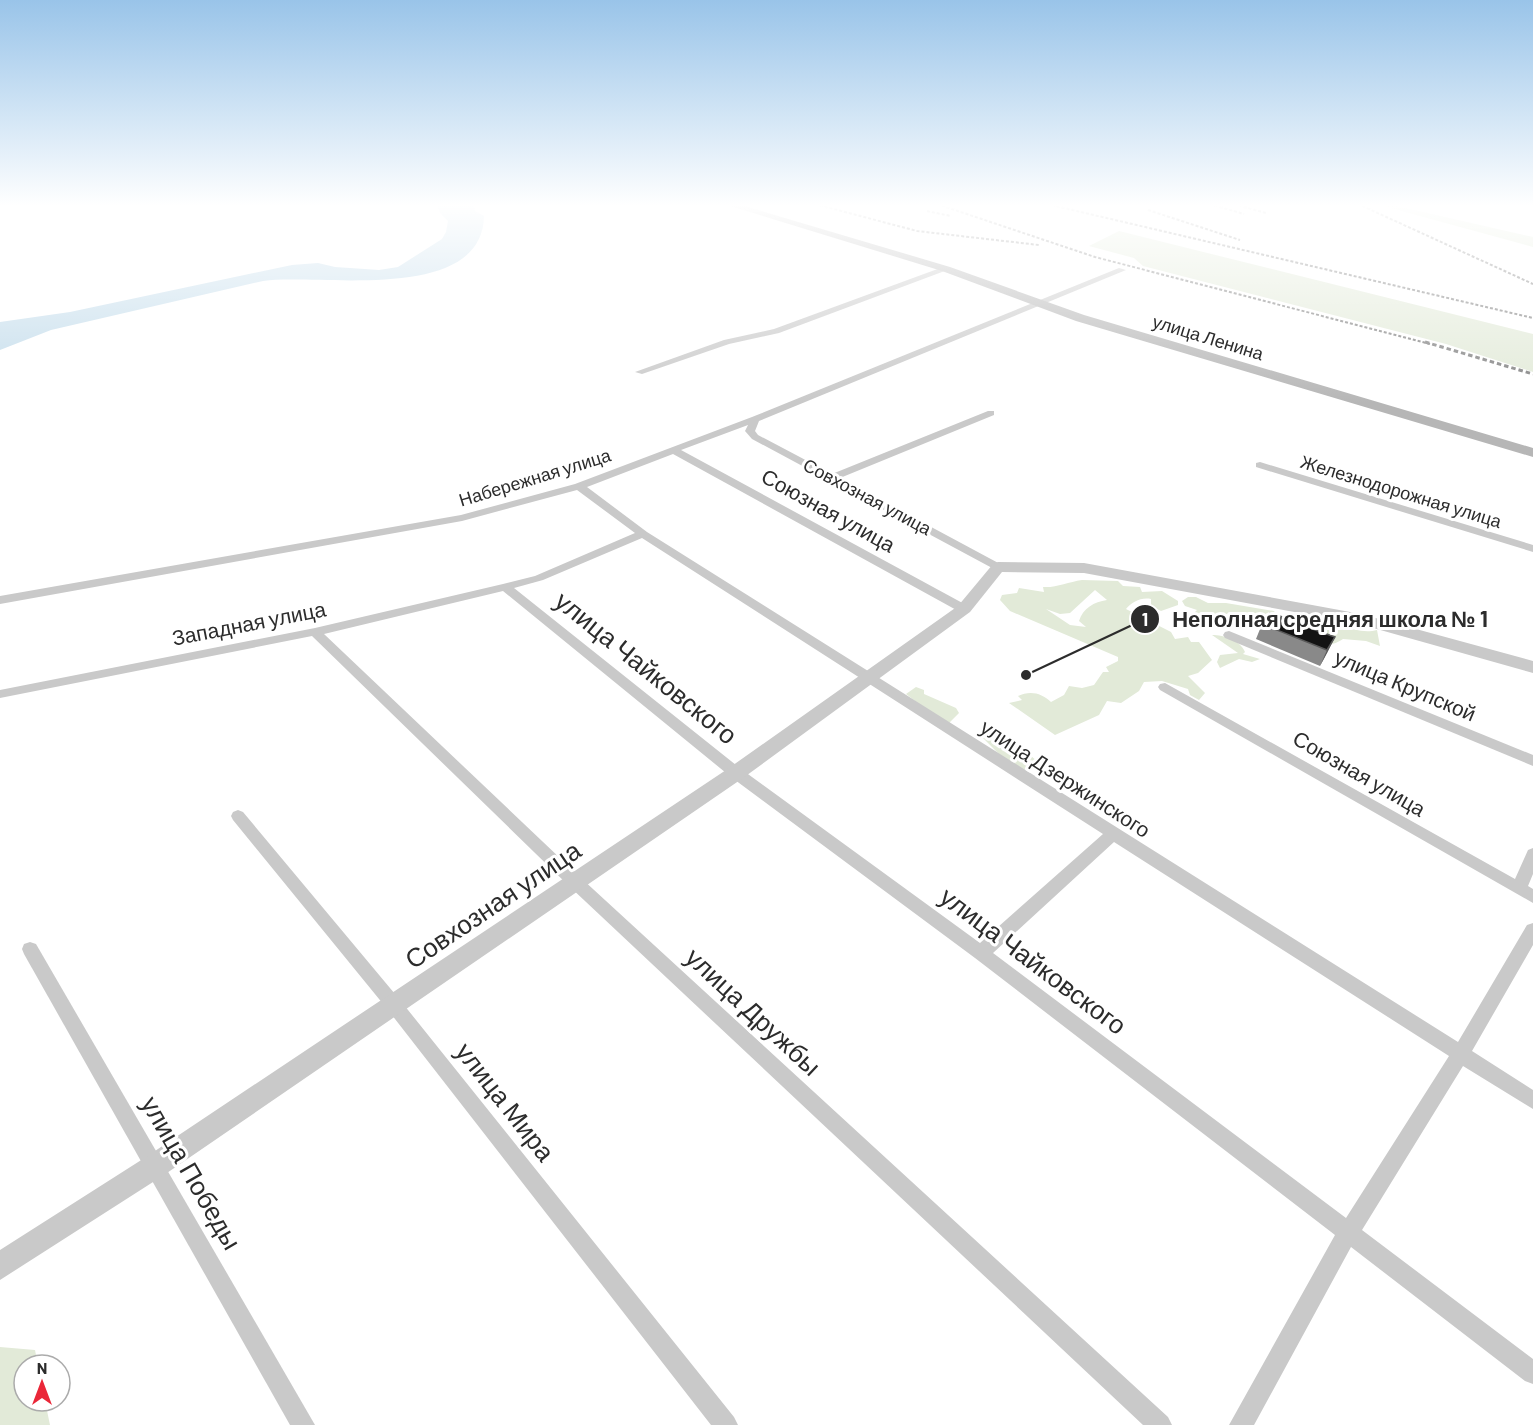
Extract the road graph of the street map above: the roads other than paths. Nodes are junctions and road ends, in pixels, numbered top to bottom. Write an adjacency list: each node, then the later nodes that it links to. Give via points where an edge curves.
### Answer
1 (942, 270): 5 (street, via 778,330 726,342)
2 (950, 270): 4 (main road, улица Ленина)
3 (1121, 270): 4 (street, Набережная улица)
4 (1039, 303): 7 (street, Набережная улица); 9 (main road, улица Ленина)
5 (639, 372)
6 (991, 413): 11 (street)
7 (755, 419): 8 (street, Набережная улица); 11 (street, Совхозная улица, via 750,431 755,437)
8 (673, 450): 12 (street, Набережная улица); 18 (street, Союзная улица)
9 (1533, 453)
10 (1260, 465): 14 (street, Железнодорожная улица)
11 (832, 478): 15 (street, Совхозная улица)
12 (579, 486): 13 (street, улица Дзержинского); 17 (street, Набережная улица, via 462,518)
13 (643, 534): 16 (street, Западная улица, via 539,578); 22 (street, улица Дзержинского)
14 (1533, 549)
15 (998, 567): 18 (street, Совхозная улица); 21 (street, Совхозная улица, via 1084,568 1361,619)
16 (505, 587): 19 (street, Западная улица); 26 (street, улица Чайковского)
17 (0, 600)
18 (964, 609): 22 (street, Совхозная улица)
19 (315, 632): 24 (street, Западная улица); 30 (street, улица Дружбы)
20 (1229, 635): 25 (street, улица Крупской)
21 (1533, 667)
22 (870, 677): 26 (street, Совхозная улица); 28 (street, улица Дзержинского)
23 (1165, 687): 31 (street, Союзная улица)
24 (0, 694)
25 (1533, 762)
26 (736, 773): 30 (street, Совхозная улица); 34 (street, улица Чайковского)
27 (238, 816): 35 (street, улица Мира)
28 (1112, 835): 34 (street); 36 (street, улица Дзержинского)
29 (1533, 854): 31 (street)
30 (575, 882): 35 (street, Совхозная улица); 44 (street, улица Дружбы)
31 (1526, 893)
32 (1533, 930): 36 (street)
33 (30, 950): 38 (street, улица Победы)
34 (981, 953): 39 (street, улица Чайковского)
35 (394, 1005): 38 (street, Совхозная улица); 43 (street, улица Мира)
36 (1460, 1055): 37 (street, улица Дзержинского); 39 (street)
37 (1533, 1100)
38 (155, 1166): 40 (street, Совхозная улица); 42 (street, улица Победы)
39 (1348, 1233): 41 (street, улица Чайковского); 45 (street)
40 (0, 1266)
41 (1533, 1373)
42 (303, 1425)
43 (726, 1425)
44 (1160, 1425)
45 (1241, 1425)

